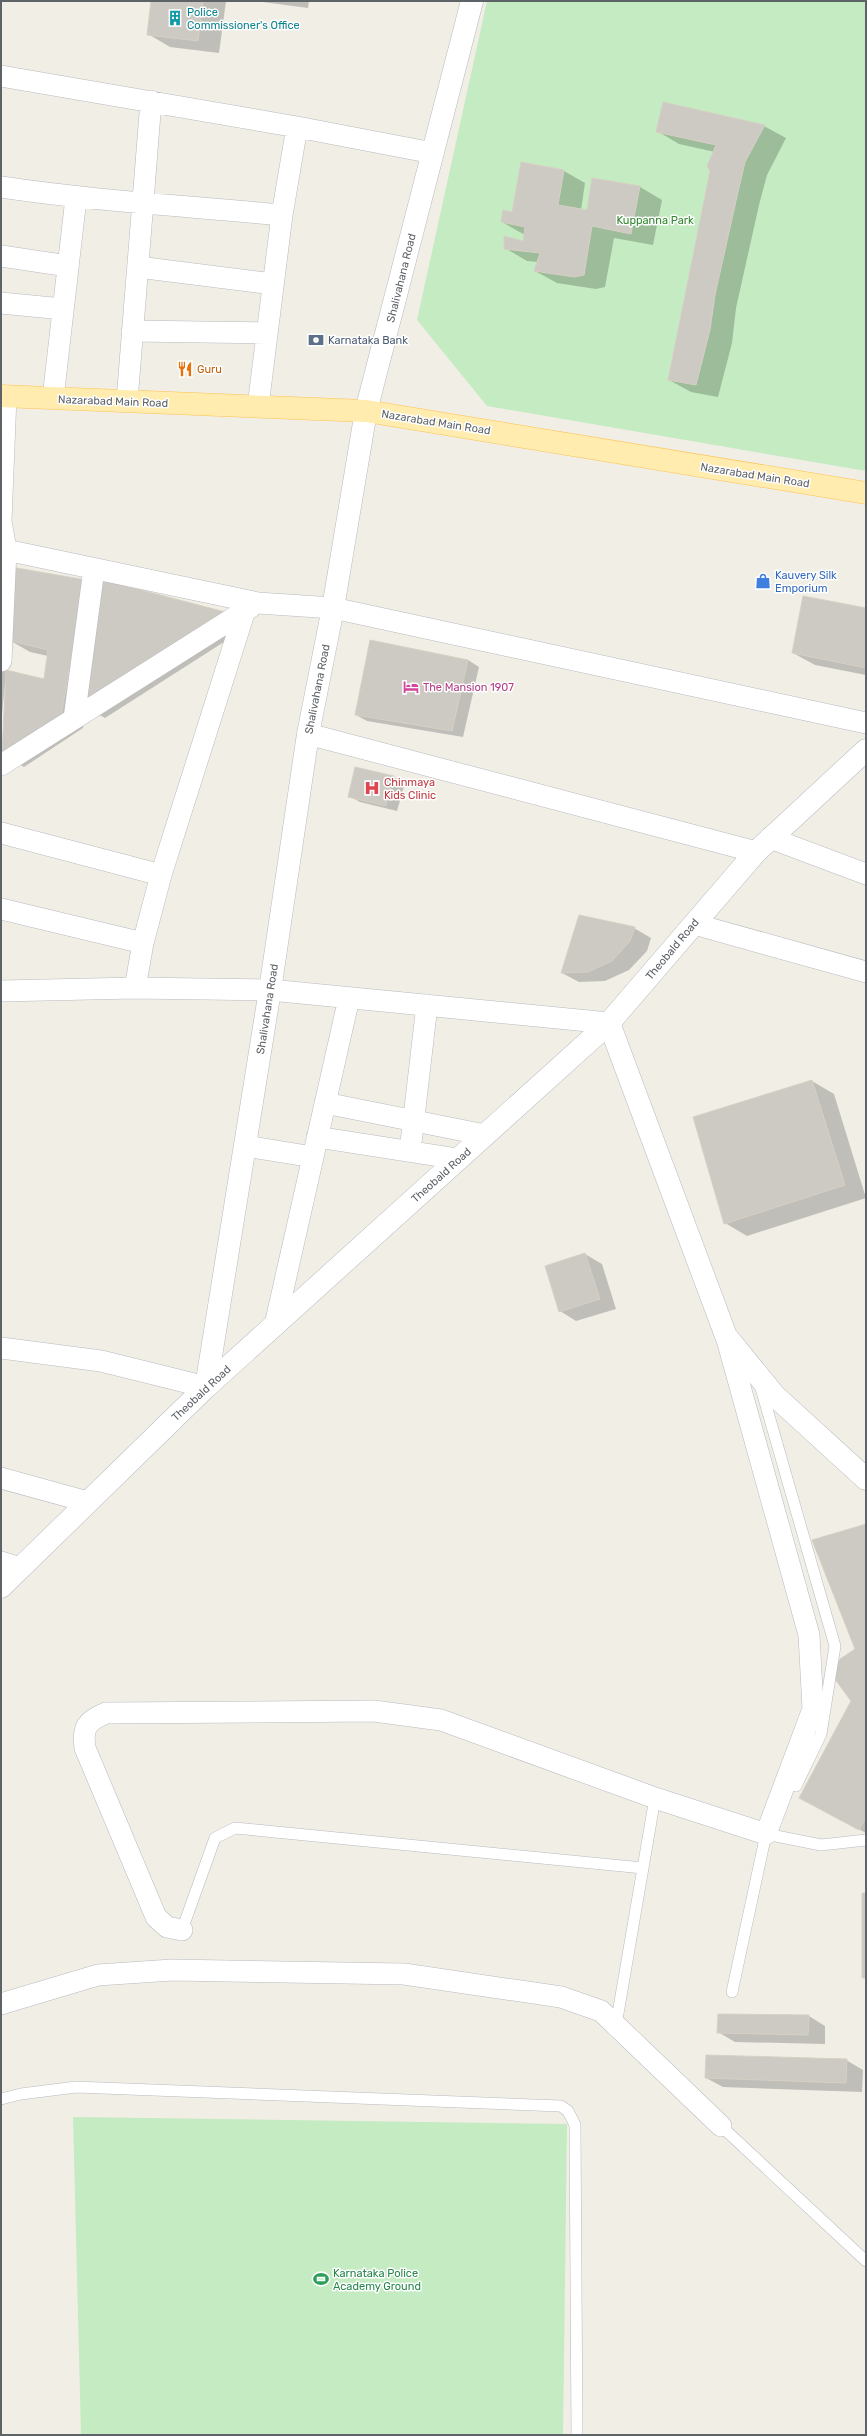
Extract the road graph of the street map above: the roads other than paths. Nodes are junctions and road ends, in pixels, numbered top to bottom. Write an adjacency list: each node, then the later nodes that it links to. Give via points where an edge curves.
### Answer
1 (472, 1): 5 (street, Shalivahana Road)
2 (1, 76): 3 (street)
3 (151, 101): 4 (street); 8 (street)
4 (297, 127): 5 (street); 9 (street)
5 (433, 153): 22 (street, Shalivahana Road)
6 (1, 186): 7 (street)
7 (76, 198): 8 (street); 11 (street)
8 (143, 202): 9 (street); 12 (street)
9 (282, 215): 13 (street)
10 (1, 256): 11 (street)
11 (68, 266): 15 (street)
12 (138, 267): 13 (street); 16 (street)
13 (273, 284): 17 (street)
14 (1, 303): 15 (street)
15 (63, 310): 19 (street)
16 (132, 330): 17 (street); 20 (street)
17 (266, 333): 21 (street)
18 (4, 396): 19 (main road, Nazarabad Main Road); 24 (street)
19 (53, 398): 20 (main road, Nazarabad Main Road)
20 (126, 401): 21 (main road, Nazarabad Main Road)
21 (258, 406): 22 (main road, Nazarabad Main Road)
22 (366, 411): 23 (main road, Nazarabad Main Road); 28 (street, Shalivahana Road)
23 (866, 493)
24 (1, 521): 25 (street)
25 (6, 550): 26 (street); 29 (street)
26 (94, 569): 27 (street); 31 (street)
27 (252, 607): 28 (street); 31 (street); 39 (street)
28 (332, 608): 32 (street); 33 (street, Shalivahana Road)
29 (2, 610): 30 (street)
30 (1, 661)
31 (74, 719): 35 (street)
32 (866, 723)
33 (308, 734): 37 (street); 45 (street, Shalivahana Road)
34 (866, 750): 37 (street, Theobald Road)
35 (1, 765)
36 (1, 833): 39 (street)
37 (763, 845): 38 (street); 41 (street, Theobald Road)
38 (866, 874)
39 (161, 875): 42 (street)
40 (1, 909): 42 (street)
41 (694, 924): 43 (street); 49 (street, Theobald Road)
42 (143, 943): 44 (street)
43 (866, 972)
44 (135, 988): 45 (street); 46 (street)
45 (270, 990): 47 (street); 54 (street, Shalivahana Road)
46 (1, 991)
47 (349, 998): 48 (street); 50 (street)
48 (427, 1005): 49 (street); 51 (street)
49 (609, 1023): 52 (street, Theobald Road); 59 (street)
50 (325, 1103): 51 (street); 53 (street)
51 (413, 1120): 52 (street); 55 (street)
52 (485, 1135): 57 (street, Theobald Road)
53 (317, 1137): 55 (street); 56 (street)
54 (245, 1146): 56 (street); 62 (street, Shalivahana Road)
55 (410, 1151): 57 (street)
56 (313, 1157): 58 (street)
57 (458, 1159): 58 (street, Theobald Road)
58 (275, 1325): 62 (street, Theobald Road)
59 (726, 1336): 61 (street); 70 (street, via 809,1635 813,1709)
60 (1, 1348): 62 (street, via 102,1361)
61 (757, 1374): 64 (street, via 775,1396); 68 (lane, via 835,1646 821,1734)
62 (206, 1387): 65 (street, Theobald Road)
63 (1, 1478): 65 (street)
64 (866, 1479)
65 (88, 1502): 66 (street, Theobald Road)
66 (11, 1565): 67 (street, Theobald Road)
67 (1, 1587)
68 (796, 1786)
69 (655, 1798): 70 (street); 72 (lane); 73 (street, via 441,1720 374,1711 106,1713 92,1719 83,1734 85,1748 156,1917 167,1927)
70 (766, 1834): 71 (lane, via 821,1845); 74 (lane)
71 (866, 1840)
72 (643, 1868): 73 (lane, via 235,1828 215,1838); 76 (lane)
73 (182, 1930)
74 (732, 1992)
75 (1, 2004): 76 (street, via 98,1975 172,1970 404,1974 561,1997 601,2011)
76 (616, 2025): 78 (street)
77 (1, 2099): 80 (lane, via 21,2094 76,2088 561,2106 568,2111 575,2125)
78 (721, 2126): 79 (lane)
79 (866, 2260)
80 (577, 2435)

